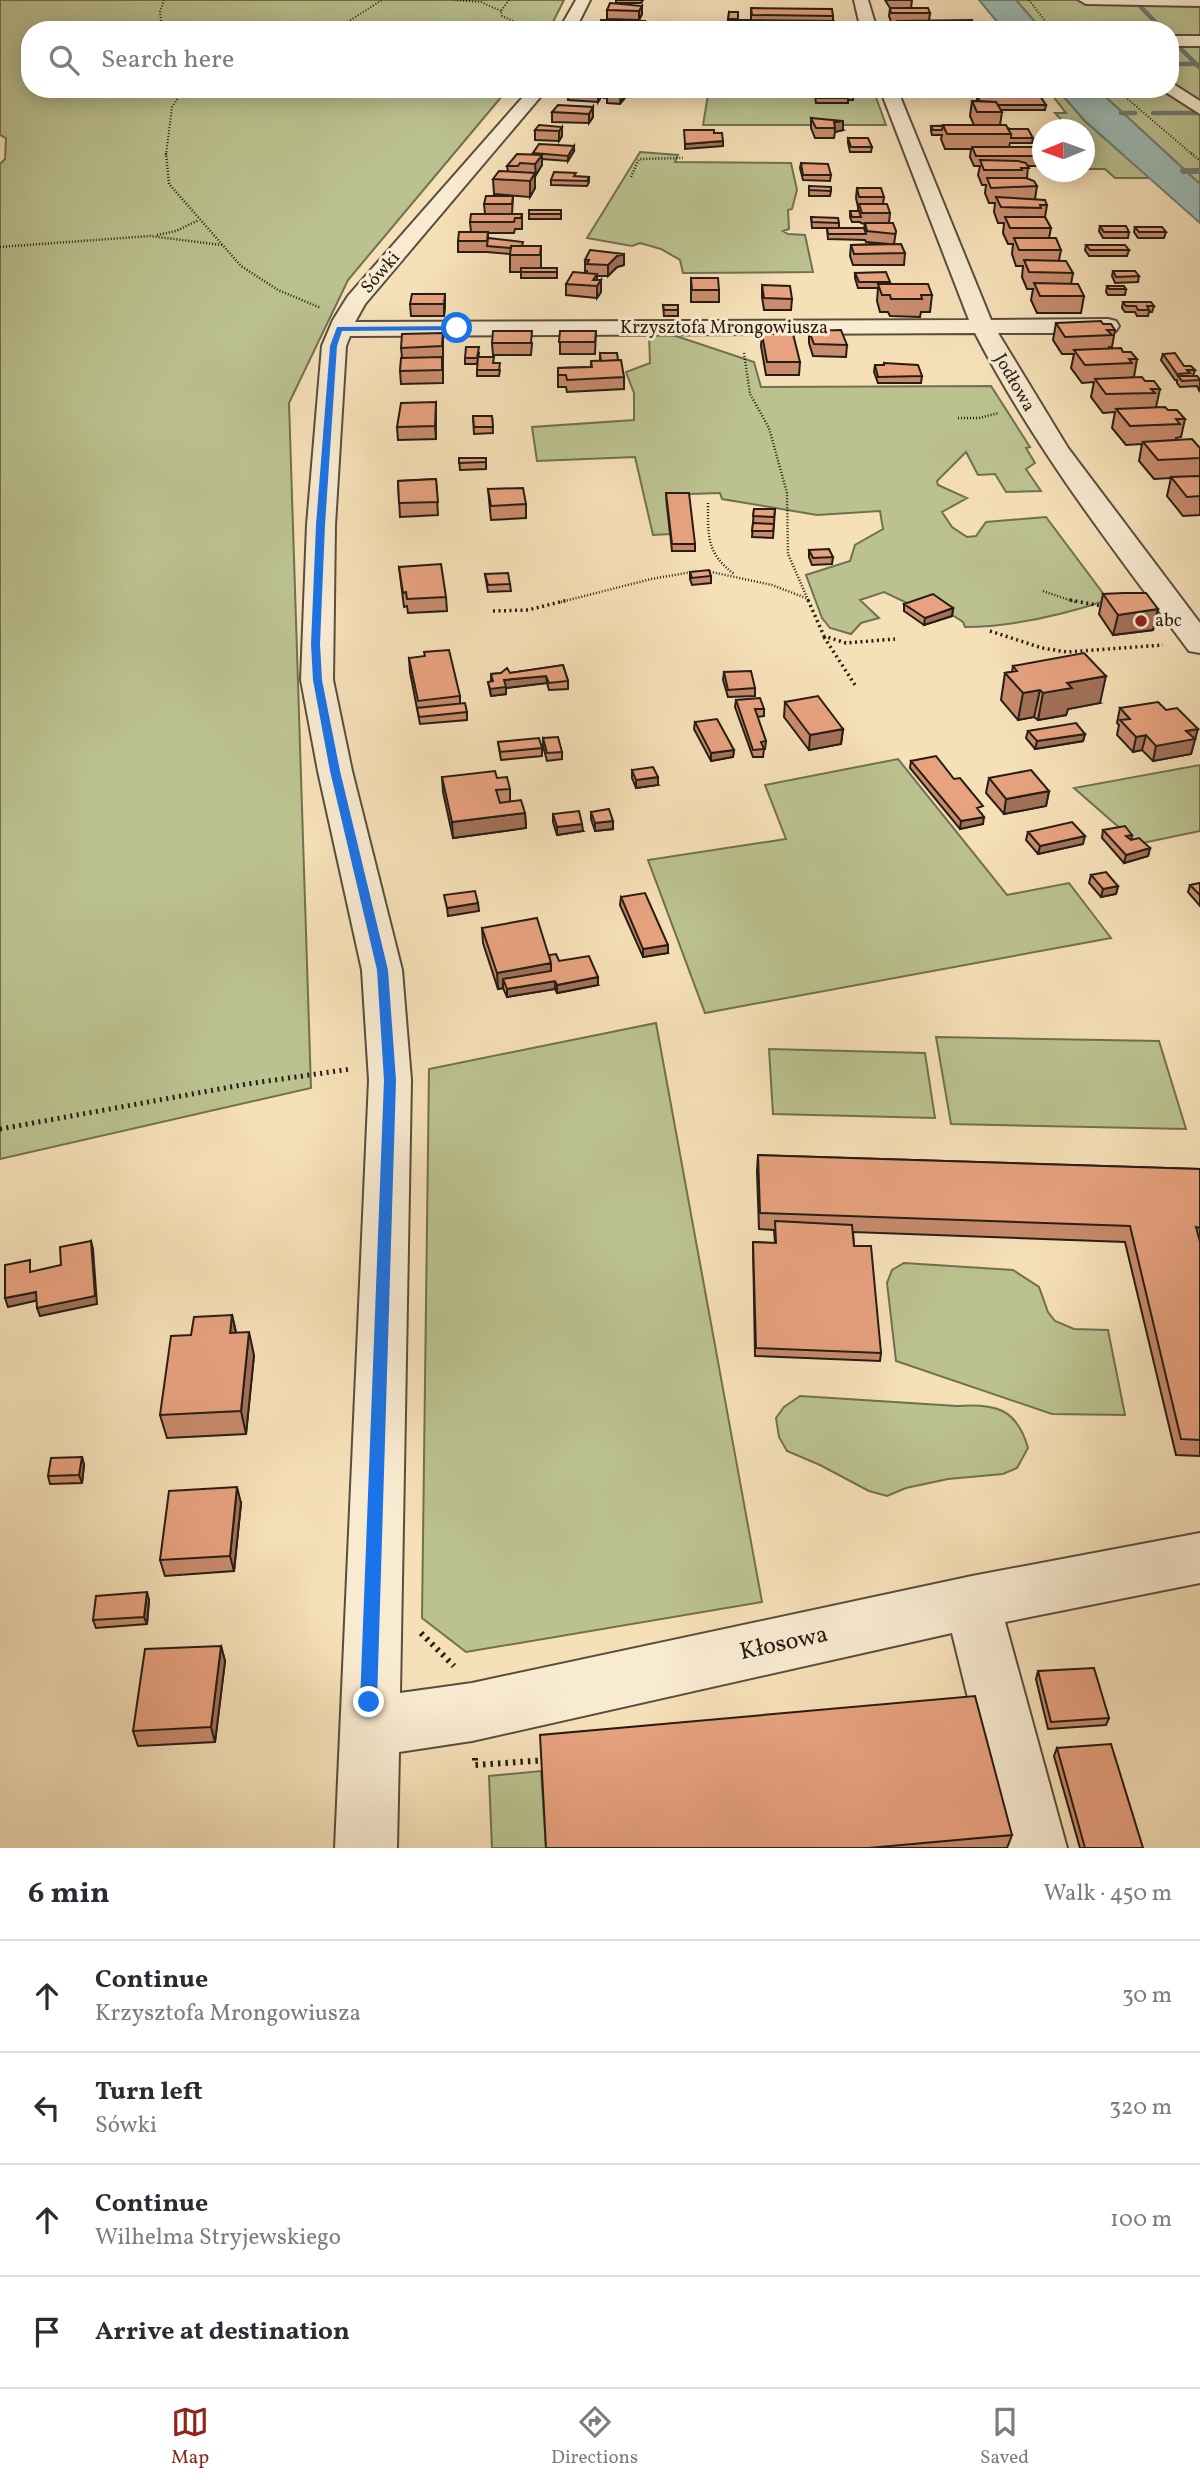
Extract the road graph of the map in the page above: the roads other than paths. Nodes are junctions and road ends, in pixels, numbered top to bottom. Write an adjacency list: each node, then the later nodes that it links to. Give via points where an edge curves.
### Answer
1 (583, 0): 6 (street)
2 (861, 0): 7 (street)
3 (1086, 0): 4 (street); 5 (street)
4 (1200, 2)
5 (1103, 20)
6 (572, 21)
7 (867, 21)
8 (1179, 41): 9 (street)
9 (1200, 41)
10 (1179, 87): 11 (street)
11 (1200, 87)
12 (1179, 94): 15 (street)
13 (531, 98): 16 (street, Sówki, via 356,302)
14 (892, 98): 18 (street, Jodłowa)
15 (1200, 109)
16 (342, 325): 18 (street, Krzysztofa Mrongowiusza); 22 (street, Sówki, via 334,346 321,525 317,680 382,970 389,1072)
17 (1109, 326): 18 (street, Krzysztofa Mrongowiusza)
18 (983, 327): 19 (street, Jodłowa, via 1043,432)
19 (1200, 644)
20 (1200, 1558): 21 (street, Kłosowa)
21 (972, 1602): 22 (street, Kłosowa, via 472,1712); 24 (street)
22 (368, 1727): 23 (street, Sówki)
23 (366, 1848)
24 (1036, 1848)

